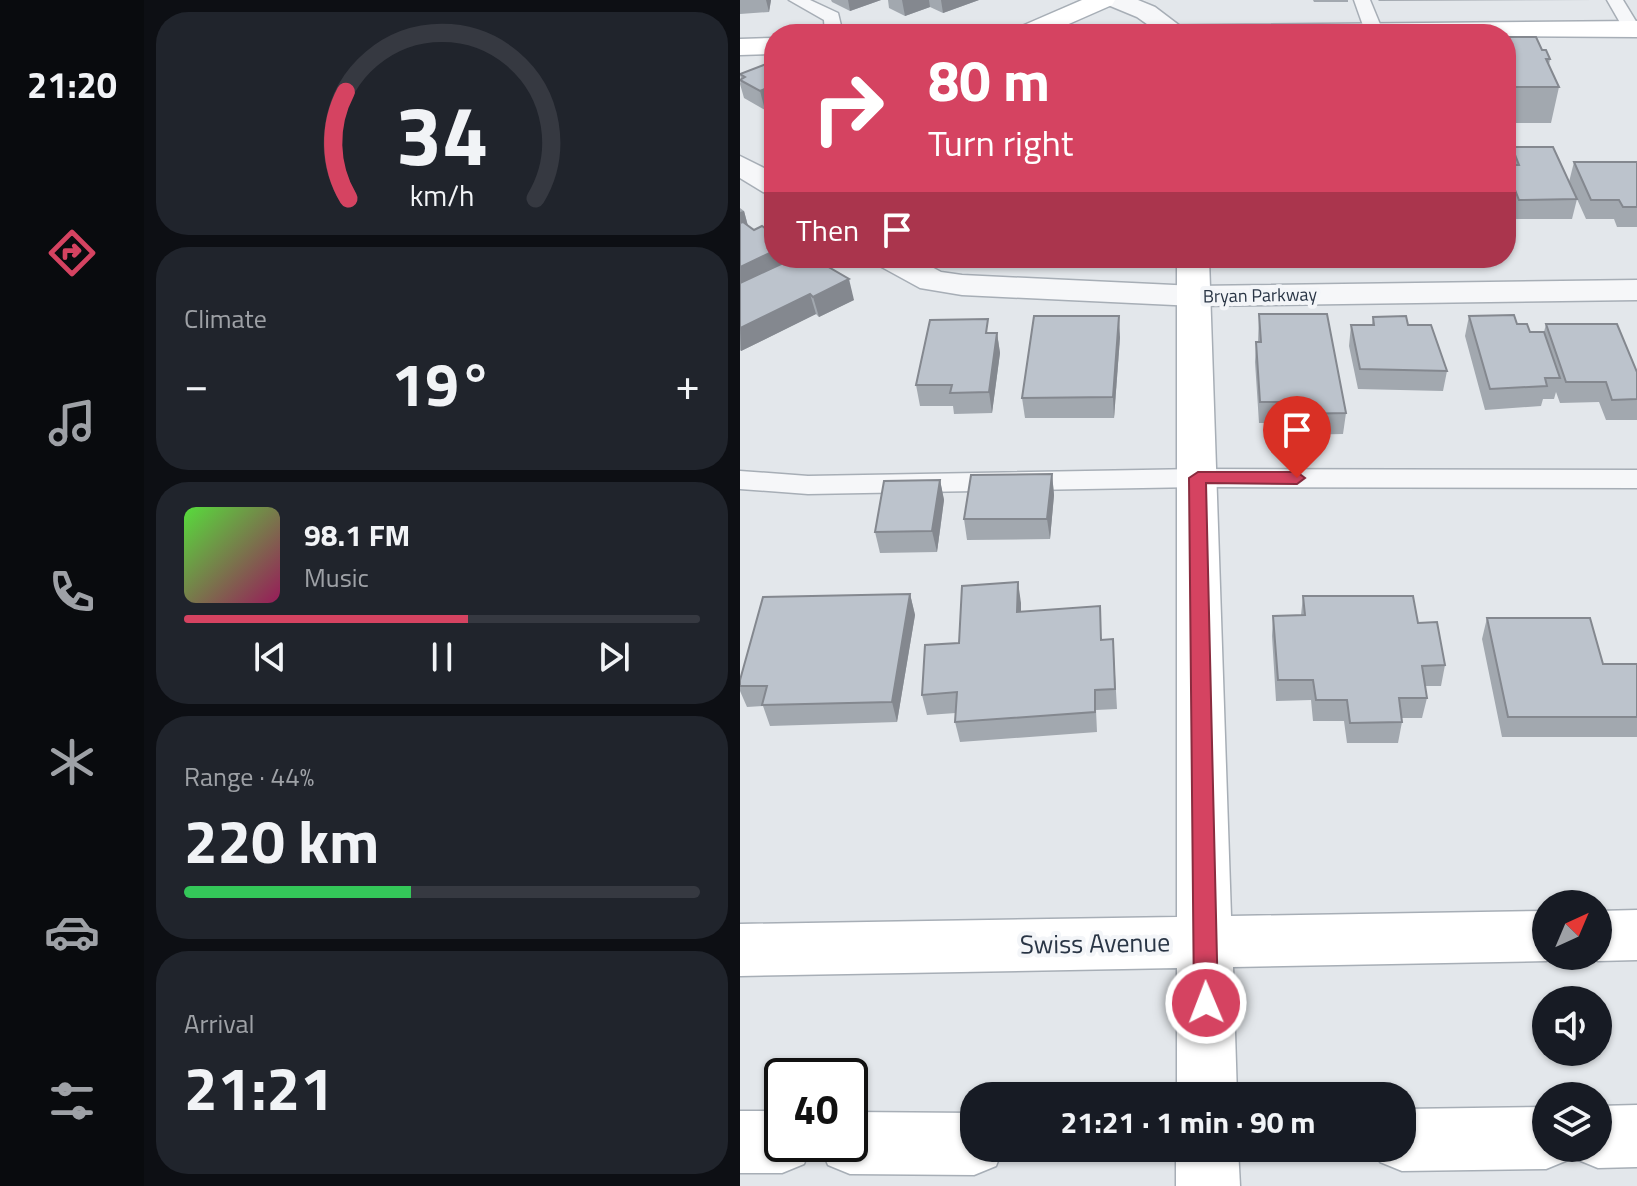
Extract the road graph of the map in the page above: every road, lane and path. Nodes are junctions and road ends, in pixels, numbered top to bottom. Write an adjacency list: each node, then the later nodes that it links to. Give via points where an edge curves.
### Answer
1 (797, 0): 6 (lane, via 832,17)
2 (1103, 0): 7 (street)
3 (1117, 0): 8 (street)
4 (1362, 0): 9 (lane)
5 (1615, 0): 10 (lane)
6 (833, 24)
7 (1047, 24)
8 (1163, 24)
9 (1370, 24)
10 (1634, 29): 11 (street)
11 (1516, 36)
12 (764, 46): 13 (street)
13 (740, 47)
14 (740, 165): 15 (street)
15 (764, 180)
16 (908, 268): 19 (street, Bryan Parkway, via 932,281 962,285)
17 (1194, 268): 19 (street)
18 (1637, 290): 19 (street, Bryan Parkway)
19 (1195, 296): 20 (street)
20 (1198, 478): 21 (lane); 22 (lane, via 808,485); 26 (street)
21 (1637, 479)
22 (740, 480)
23 (1637, 935): 25 (street)
24 (1532, 936): 26 (street, Swiss Avenue)
25 (1612, 936)
26 (1206, 941): 27 (street, Swiss Avenue); 28 (street)
27 (740, 950)
28 (1207, 1082)
29 (1637, 1136): 30 (street)
30 (1612, 1137)
31 (1532, 1138): 32 (street)
32 (1416, 1140)
33 (740, 1142): 34 (street)
34 (764, 1142)
35 (868, 1143): 36 (street)
36 (960, 1144)
37 (1207, 1162): 38 (street)
38 (1208, 1186)

